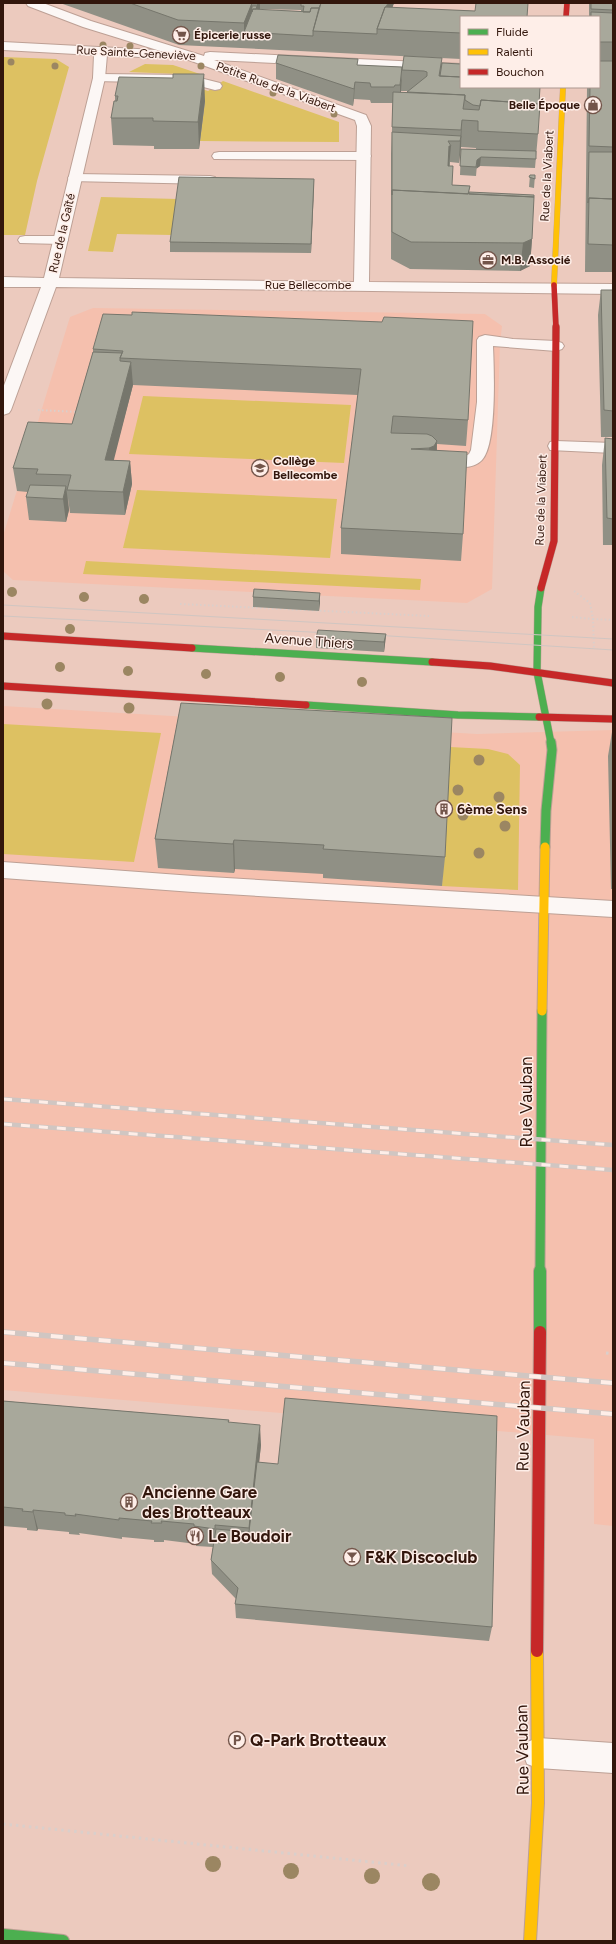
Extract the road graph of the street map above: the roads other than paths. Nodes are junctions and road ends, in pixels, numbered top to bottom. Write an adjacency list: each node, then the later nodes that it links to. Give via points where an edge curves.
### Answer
1 (32, 3): 6 (street, Petite Rue de la Viabert, via 87,24)
2 (567, 3): 3 (street)
3 (566, 16)
4 (3, 46): 5 (street, Rue Sainte-Geneviève)
5 (101, 51): 6 (street, Rue Sainte-Geneviève); 8 (street, Rue de la Gaîté)
6 (188, 55): 7 (street, Rue Sainte-Geneviève); 12 (street, Petite Rue de la Viabert, via 361,118 364,126)
7 (460, 68)
8 (99, 78): 9 (street, via 188,79); 13 (street, Rue de la Gaîté)
9 (215, 86)
10 (564, 88): 20 (street, Rue de la Viabert, via 553,276)
11 (219, 156): 12 (street)
12 (364, 156): 19 (street, Petite Rue de la Viabert)
13 (75, 178): 14 (street); 16 (street, Rue de la Gaîté)
14 (220, 180)
15 (25, 240): 16 (street)
16 (61, 240): 18 (street, Rue de la Gaîté)
17 (3, 282): 18 (street, Rue Bellecombe)
18 (50, 283): 19 (street, Rue Bellecombe); 23 (street, Rue de la Gaîté)
19 (361, 286): 20 (street, Rue Bellecombe)
20 (555, 288): 21 (street, Rue Bellecombe); 22 (street, Rue de la Viabert)
21 (613, 289)
22 (556, 346): 24 (street, Rue de la Viabert); 26 (street, via 478,339 485,405 478,456 470,461 452,461)
23 (3, 410)
24 (556, 446): 25 (street); 28 (street, Rue de la Viabert, via 554,541 538,607)
25 (613, 448)
26 (426, 453)
27 (3, 636): 28 (street, Avenue Thiers, via 490,666)
28 (537, 672): 29 (street, Avenue Thiers); 31 (street, Rue de la Viabert)
29 (613, 683)
30 (3, 686): 31 (street, via 458,715)
31 (547, 718): 32 (street); 34 (street, Rue de la Viabert, via 552,750 546,811)
32 (613, 719)
33 (3, 870): 34 (street, via 195,877)
34 (544, 907): 35 (street); 36 (street, Rue Vauban)
35 (613, 909)
36 (538, 1753): 37 (street); 40 (street, Rue Vauban, via 538,1803)
37 (613, 1758)
38 (3, 1935): 39 (street)
39 (63, 1941)
40 (530, 1941)

